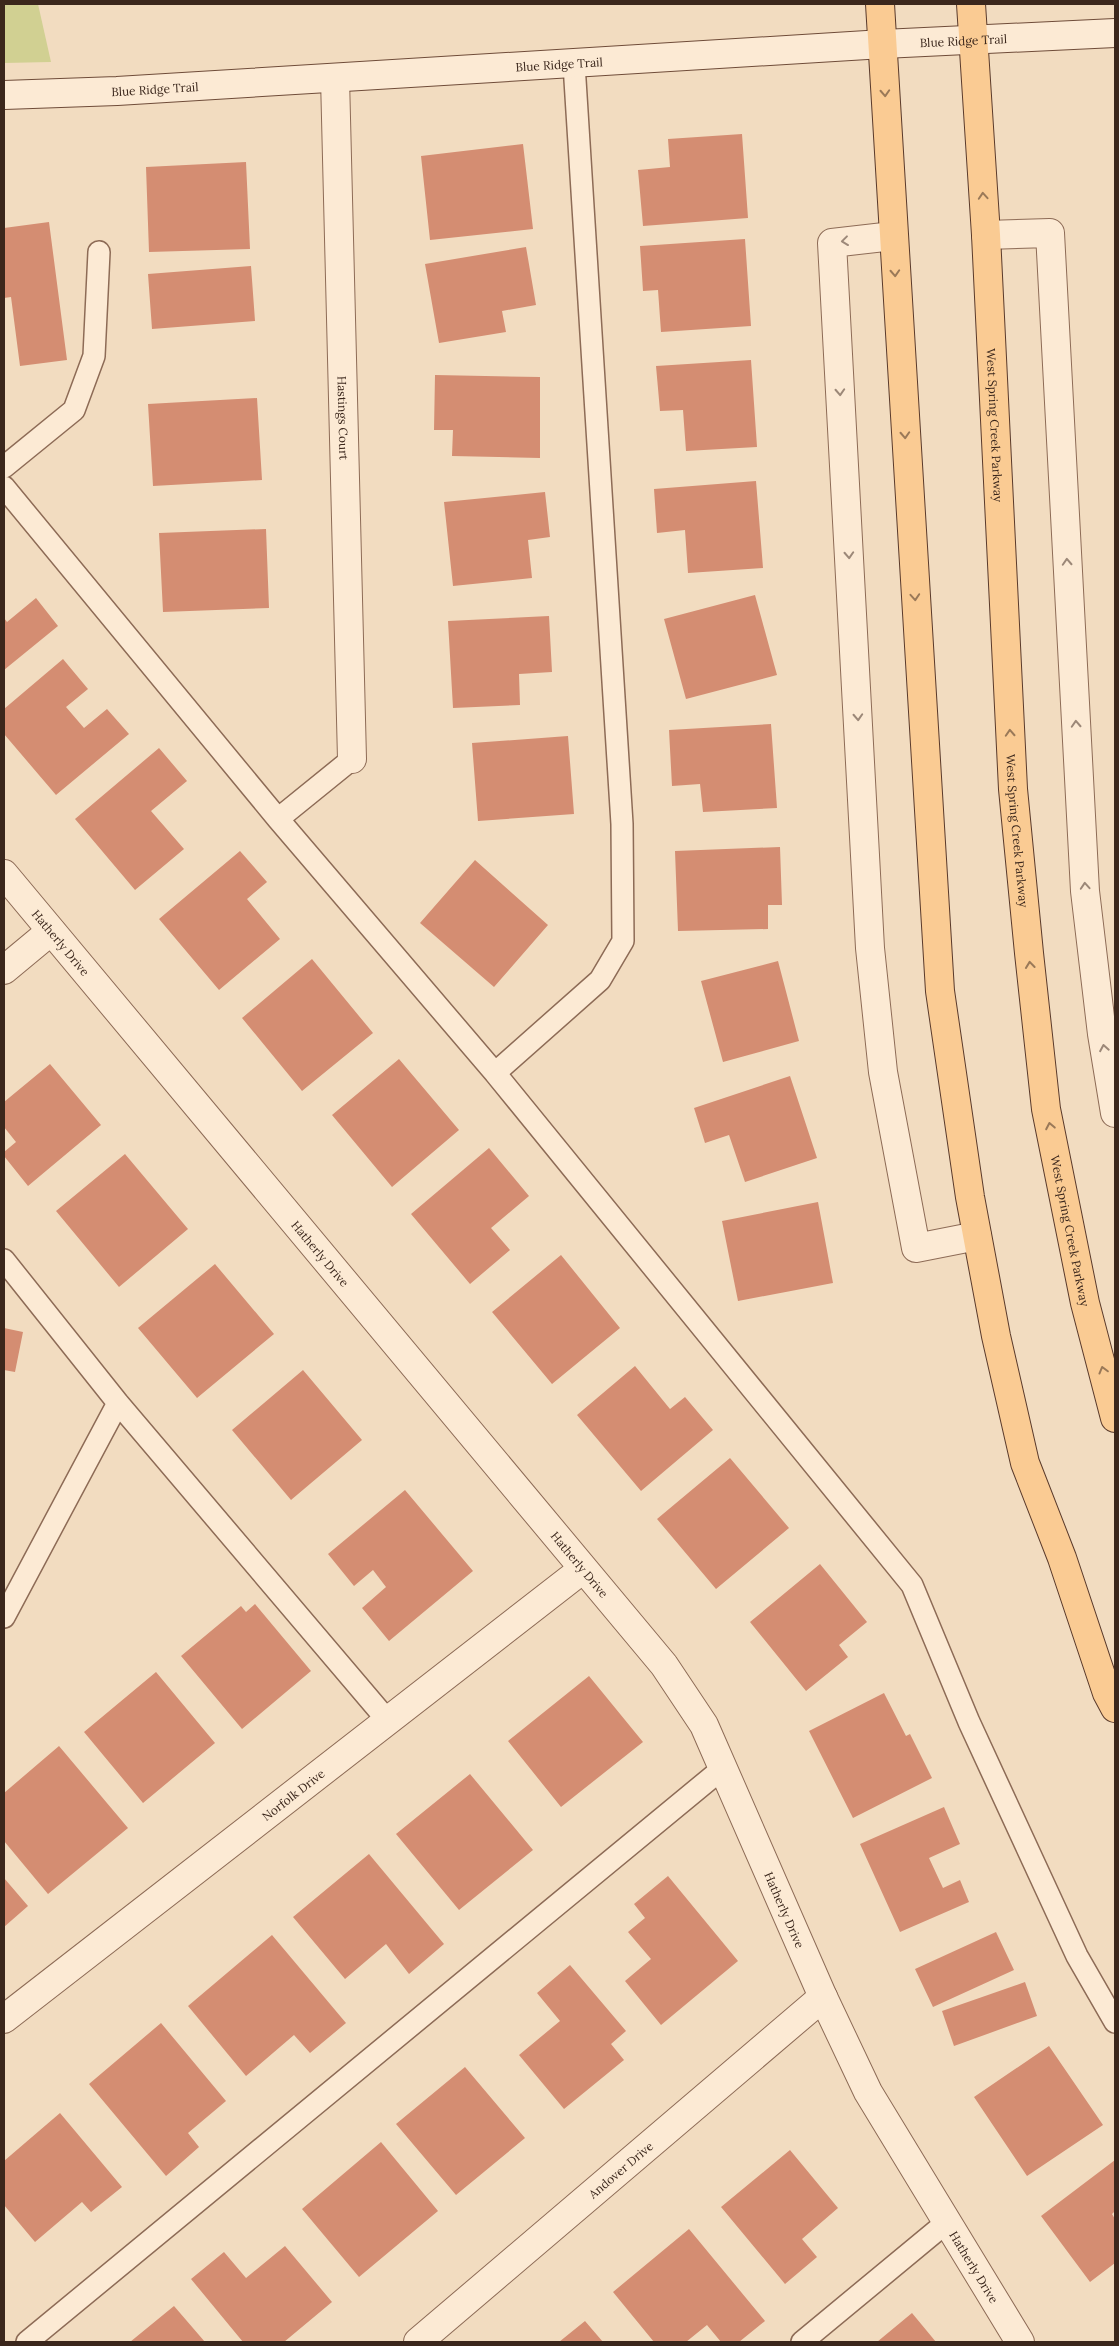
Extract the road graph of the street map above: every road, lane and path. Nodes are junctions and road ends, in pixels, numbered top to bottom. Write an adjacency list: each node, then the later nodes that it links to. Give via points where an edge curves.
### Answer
1 (880, 4): 5 (main road)
2 (971, 4): 4 (main road, West Spring Creek Parkway)
3 (1115, 33): 4 (street, Blue Ridge Trail)
4 (973, 39): 5 (street, Blue Ridge Trail); 9 (main road, West Spring Creek Parkway, one-way to 4)
5 (883, 44): 6 (street, Blue Ridge Trail); 10 (main road, one-way to 10)
6 (574, 64): 7 (street, Blue Ridge Trail); 19 (lane, via 622,824 623,942 600,980)
7 (335, 78): 8 (street, Blue Ridge Trail); 14 (street, Hastings Court)
8 (4, 95)
9 (986, 235): 20 (street, one-way to 9, via 1085,892 1050,233); 24 (main road, West Spring Creek Parkway, one-way to 9, via 1085,1303 1046,1109 1030,963 1013,789)
10 (893, 236): 21 (main road, one-way to 21, via 940,990); 21 (street, one-way to 21, via 832,243 870,948 883,1072 916,1248)
11 (99, 252): 12 (lane, via 94,356 74,410)
12 (4, 467)
13 (4, 488): 15 (lane)
14 (352, 759): 15 (lane)
15 (278, 819): 19 (lane)
16 (4, 874): 17 (street, Hatherly Drive)
17 (51, 931): 18 (street); 25 (street, Hatherly Drive)
18 (4, 970)
19 (495, 1073): 32 (lane, via 912,1585 969,1722 1077,1956)
20 (1115, 1113)
21 (977, 1236): 27 (main road, via 1025,1463)
22 (4, 1260): 23 (lane)
23 (118, 1403): 26 (lane); 28 (lane)
24 (1115, 1418)
25 (583, 1569): 28 (street, Norfolk Drive); 29 (street, Hatherly Drive, via 664,1665 704,1725)
26 (4, 1617)
27 (1115, 1708)
28 (388, 1720): 31 (street, Norfolk Drive)
29 (723, 1768): 30 (street, Hatherly Drive); 34 (lane)
30 (823, 1997): 33 (street, Hatherly Drive, via 868,2092); 35 (street, Andover Drive)
31 (4, 2019)
32 (1115, 2022)
33 (947, 2222): 36 (lane); 37 (street, Hatherly Drive)
34 (27, 2342)
35 (418, 2342)
36 (802, 2342)
37 (1020, 2342)

